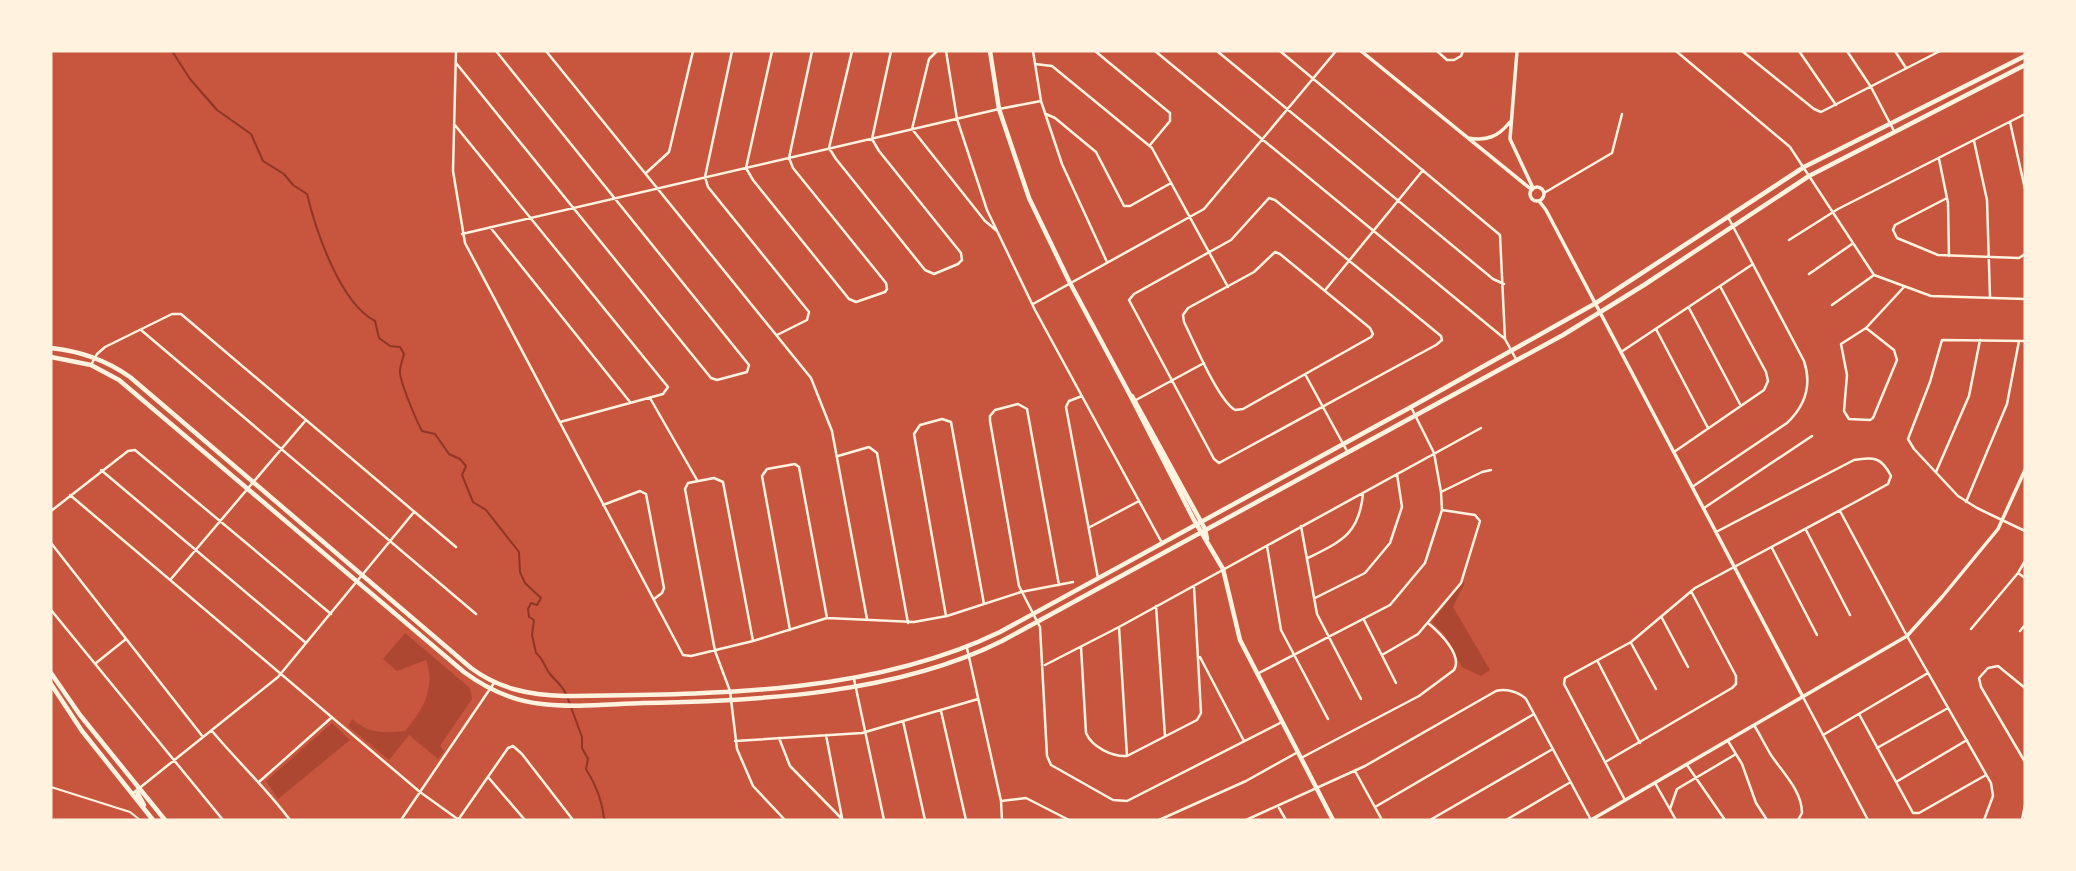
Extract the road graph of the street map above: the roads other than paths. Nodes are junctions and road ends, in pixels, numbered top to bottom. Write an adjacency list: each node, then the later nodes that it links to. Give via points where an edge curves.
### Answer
1 (456, 51): 32 (street)
2 (496, 51): 70 (street)
3 (547, 51): 63 (street)
4 (693, 51): 63 (street, via 669,152)
5 (732, 51): 65 (street)
6 (772, 51): 61 (street)
7 (812, 51): 58 (street)
8 (852, 51): 57 (street)
9 (891, 51): 53 (street)
10 (937, 51): 50 (street, via 929,59)
11 (946, 51): 45 (street)
12 (990, 51): 40 (main road)
13 (1033, 51): 33 (street)
14 (1095, 51): 56 (street, via 1170,113 1170,121)
15 (1155, 51): 54 (street)
16 (1217, 51): 41 (street)
17 (1280, 51): 36 (street)
18 (1336, 51): 36 (street)
19 (1361, 51): 52 (street)
20 (1437, 51): 21 (street, via 1447,60 1458,58)
21 (1463, 51)
22 (1517, 51): 46 (street)
23 (1676, 51): 30 (street)
24 (1685, 51): 30 (street)
25 (1742, 51): 39 (street, via 1814,109 1821,112)
26 (1799, 51): 39 (street)
27 (1847, 51): 37 (street)
28 (1895, 51): 35 (street)
29 (1940, 51): 35 (street)
30 (1682, 55): 60 (street, via 1787,143)
31 (2025, 56): 49 (main road)
32 (455, 62): 48 (street); 74 (street)
33 (1035, 64): 38 (street); 56 (street, via 1052,66)
34 (2025, 65): 51 (main road)
35 (1906, 68): 37 (street)
36 (1313, 78): 41 (street); 62 (street)
37 (1871, 87): 39 (street); 49 (street)
38 (1041, 101): 40 (street); 42 (street)
39 (1836, 105)
40 (999, 109): 45 (street); 95 (main road, via 1029,198)
41 (1288, 109): 54 (street); 73 (street)
42 (1046, 114): 66 (street, via 1096,152 1124,206); 91 (street, via 1068,180)
43 (1622, 114): 68 (street, via 1612,153 1551,187)
44 (2025, 114): 47 (street)
45 (957, 119): 50 (street); 81 (street)
46 (1511, 121): 52 (street, via 1493,137); 68 (street, via 1510,142)
47 (2010, 122): 55 (street); 69 (street)
48 (453, 123): 78 (street); 83 (street, via 453,170)
49 (1890, 123): 51 (street); 60 (main road)
50 (912, 129): 53 (street); 81 (street)
51 (1894, 131): 64 (main road)
52 (1465, 138): 68 (street)
53 (872, 139): 57 (street); 57 (street, via 960,251 958,264 928,273)
54 (1263, 139): 76 (street, via 1207,207); 82 (street)
55 (1974, 141): 59 (street); 89 (street, via 1987,200)
56 (1150, 145): 66 (street)
57 (830, 148): 58 (street)
58 (789, 158): 61 (street); 61 (street, via 886,283 885,292 851,301)
59 (1939, 159): 71 (street); 75 (street)
60 (1804, 167): 64 (street); 77 (main road)
61 (746, 168): 65 (street)
62 (1423, 170): 73 (street); 96 (street, via 1500,235)
63 (646, 173): 67 (street)
64 (1809, 176): 75 (street); 79 (main road)
65 (705, 177): 67 (street); 111 (street, via 708,187 809,312 807,320)
66 (1171, 183): 76 (street)
67 (659, 188): 70 (street); 111 (street)
68 (1536, 190): 72 (street); 72 (street, via 1532,199)
69 (2025, 190)
70 (615, 198): 74 (street); 74 (street, via 749,365 747,372 711,378)
71 (1947, 198): 88 (street); 88 (street, via 1893,230 1899,240)
72 (1541, 200): 103 (street)
73 (1398, 201): 82 (street); 96 (street)
74 (573, 208): 78 (street)
75 (1832, 212): 84 (street); 85 (street)
76 (1190, 217): 86 (street); 91 (street)
77 (1728, 217): 79 (street); 103 (main road)
78 (531, 218): 80 (street); 127 (street, via 667,385 665,393)
79 (1734, 225): 92 (street); 107 (main road)
80 (490, 227): 83 (street); 129 (street)
81 (997, 231): 104 (street)
82 (1374, 231): 90 (street); 112 (street)
83 (462, 234): 135 (street)
84 (1789, 240)
85 (1852, 244): 93 (street); 94 (street)
86 (1209, 253): 90 (street, via 1233,239 1271,198); 98 (street); 125 (street, via 1130,297 1129,303)
87 (2025, 254): 89 (street, via 2019,258)
88 (1949, 256): 89 (street)
89 (1988, 257): 101 (street)
90 (1349, 261): 100 (street); 131 (street, via 1442,340)
91 (1107, 262): 95 (street)
92 (1754, 264): 97 (street); 152 (street, via 1804,361 1808,377 1805,398 1787,423)
93 (1809, 274)
94 (1874, 275): 99 (street); 105 (street)
95 (1070, 283): 104 (street); 128 (main road)
96 (1504, 284): 112 (street)
97 (1720, 286): 106 (street); 130 (street, via 1768,378 1764,390)
98 (1228, 287): 100 (street, via 1277,252); 122 (street, via 1183,315)
99 (1904, 287): 101 (street, via 1931,296); 108 (street)
100 (1325, 290): 124 (street, via 1373,334)
101 (1990, 298): 102 (street)
102 (2025, 299)
103 (1595, 303): 107 (street); 117 (main road)
104 (1033, 304): 126 (street)
105 (1832, 305)
106 (1689, 308): 109 (street); 130 (street)
107 (1601, 312): 118 (street); 121 (main road)
108 (1867, 328): 108 (street, via 1841,344 1847,375 1844,411 1849,419 1870,421 1897,360 1894,350)
109 (1656, 329): 118 (street); 137 (street)
110 (141, 330): 120 (street); 134 (street, via 181,314); 140 (street)
111 (777, 334): 144 (street, via 813,382)
112 (1505, 339): 117 (street)
113 (1980, 340): 114 (street); 148 (street, via 1969,396); 148 (street, via 1942,340 1909,435 1911,446)
114 (2019, 341): 115 (street); 158 (street, via 2007,404)
115 (2025, 341)
116 (51, 348): 120 (main road)
117 (1511, 351): 121 (street); 132 (main road)
118 (1621, 352): 142 (street)
119 (51, 357): 123 (main road)
120 (94, 357): 123 (street); 151 (main road, via 130,377)
121 (1516, 359): 133 (main road)
122 (1204, 363): 124 (street, via 1235,411); 125 (street)
123 (91, 365): 153 (main road, via 127,387)
124 (1305, 374): 131 (street)
125 (1171, 381): 128 (street); 131 (street, via 1214,459 1222,463)
126 (1082, 396): 157 (street); 169 (street, via 1066,407)
127 (650, 398): 129 (street); 150 (street)
128 (1134, 401): 167 (main road)
129 (631, 403): 135 (street)
130 (1741, 406): 137 (street)
131 (1324, 407): 139 (street)
132 (1411, 407): 133 (street); 139 (main road)
133 (1415, 415): 141 (main road); 143 (street)
134 (306, 420): 140 (street); 164 (street)
135 (560, 422): 159 (street)
136 (1481, 428): 143 (street)
137 (1709, 428): 142 (street)
138 (1812, 436): 160 (street)
139 (1343, 443): 141 (street); 167 (main road)
140 (282, 449): 151 (street); 174 (street)
141 (1348, 451): 170 (main road)
142 (1674, 452): 152 (street)
143 (1434, 453): 149 (street); 155 (street)
144 (838, 456): 209 (street); 211 (street, via 869,447 877,453)
145 (101, 470): 156 (street); 165 (street, via 130,450 137,451); 180 (street)
146 (1490, 470): 155 (street)
147 (2025, 470): 166 (street)
148 (1936, 472): 158 (street)
149 (1397, 474): 154 (street); 196 (street, via 1402,507 1390,543 1368,571)
150 (697, 481): 222 (street, via 715,478 724,484); 227 (street, via 685,489)
151 (253, 482): 153 (street); 186 (main road)
152 (1692, 487): 160 (street)
153 (248, 488): 165 (street); 190 (main road)
154 (1363, 492): 168 (street); 181 (street, via 1360,514 1348,534)
155 (1441, 492): 161 (street)
156 (70, 495): 162 (street); 189 (street)
157 (1139, 501): 169 (street); 176 (street)
158 (1966, 502): 166 (street)
159 (603, 505): 197 (street); 197 (street, via 640,491 646,494 664,588)
160 (1704, 509): 173 (street)
161 (1442, 510): 208 (street, via 1422,567 1393,602); 212 (street, via 1475,515 1480,524 1461,583)
162 (51, 511)
163 (1840, 511): 171 (street); 173 (street, via 1888,484 1891,476 1885,463 1854,460); 219 (street)
164 (414, 512): 174 (street); 178 (street)
165 (220, 521): 180 (street); 201 (street)
166 (2003, 521): 172 (street); 219 (street, via 1984,549)
167 (1199, 523): 170 (main road); 176 (main road)
168 (1301, 526): 177 (street); 181 (street)
169 (1088, 528): 187 (street)
170 (1203, 530): 184 (main road); 210 (main road)
171 (1806, 530): 179 (street); 204 (street)
172 (2025, 531)
173 (1716, 532): 183 (street)
174 (391, 542): 186 (street); 202 (street)
175 (51, 543): 221 (street)
176 (1162, 543): 187 (main road)
177 (1266, 545): 184 (street); 229 (street, via 1280,624)
178 (456, 547)
179 (1772, 548): 183 (street); 218 (street)
180 (195, 551): 189 (street); 224 (street)
181 (1308, 558): 196 (street)
182 (2025, 561): 185 (street)
183 (1734, 567): 194 (street); 249 (street)
184 (1223, 569): 193 (street); 239 (main road, via 1238,633)
185 (2018, 573): 188 (street); 215 (street)
186 (363, 575): 190 (street); 241 (main road, via 471,668)
187 (1098, 578): 203 (main road)
188 (2025, 578)
189 (170, 579): 238 (street)
190 (358, 582): 201 (street); 246 (main road, via 464,672)
191 (1073, 582): 192 (street)
192 (1059, 585): 195 (street); 195 (street, via 1027,410 1018,404 995,411 989,418)
193 (1194, 586): 199 (street); 228 (street)
194 (1691, 591): 206 (street); 273 (street, via 1737,682)
195 (1021, 592): 198 (street); 203 (street)
196 (1315, 598): 220 (street, via 1317,614)
197 (653, 599): 227 (street, via 682,654)
198 (984, 604): 205 (street); 205 (street, via 950,421 920,425 914,434)
199 (1156, 606): 214 (street); 267 (street)
200 (51, 610): 233 (street)
201 (331, 614): 224 (street)
202 (476, 614)
203 (1033, 614): 210 (street); 226 (main road)
204 (1850, 615)
205 (947, 616): 211 (street)
206 (1661, 617): 223 (street); 235 (street)
207 (827, 618): 209 (street); 216 (street); 216 (street, via 799,467 765,469 762,476)
208 (1364, 619): 220 (street); 230 (street)
209 (867, 620): 211 (street)
210 (1037, 621): 231 (main road); 234 (street)
211 (908, 623)
212 (1428, 623): 230 (street, via 1416,636); 277 (street, via 1444,638 1456,660 1454,670 1419,696)
213 (2025, 625): 217 (street)
214 (1119, 627): 225 (street); 278 (street)
215 (1971, 629)
216 (790, 630): 222 (street)
217 (2020, 631)
218 (1817, 635)
219 (1906, 636): 237 (street); 249 (street)
220 (1329, 637): 229 (street); 252 (street)
221 (126, 639): 233 (street); 266 (street)
222 (752, 641): 227 (street)
223 (1631, 642): 232 (street); 247 (street)
224 (306, 643): 238 (street)
225 (1082, 647): 234 (street); 278 (street, via 1087,736 1105,750)
226 (967, 648): 231 (street); 240 (main road)
227 (715, 651): 248 (street)
228 (1198, 654): 267 (street, via 1200,716); 271 (street)
229 (1294, 655): 239 (street); 258 (street)
230 (1382, 655): 242 (street)
231 (970, 656): 244 (main road); 251 (street)
232 (1598, 660): 273 (street); 280 (street, via 1570,674 1564,684)
233 (95, 664): 279 (street)
234 (1043, 666): 271 (street, via 1049,763 1113,800 1132,800)
235 (1688, 667)
236 (51, 673): 292 (main road)
237 (1928, 673): 253 (street); 256 (street)
238 (281, 674): 257 (street); 262 (street)
239 (1257, 674): 260 (main road)
240 (854, 679): 244 (street); 248 (main road)
241 (494, 682): 246 (street); 248 (main road, via 515,691 564,696)
242 (1396, 683)
243 (51, 684): 295 (main road)
244 (856, 688): 250 (main road); 263 (street)
245 (2025, 688): 281 (street, via 1998,666 1988,668 1979,678)
246 (491, 689): 250 (main road, via 528,702 569,705); 294 (street)
247 (1656, 689)
248 (730, 691): 250 (street)
249 (1803, 697): 261 (street); 264 (street)
250 (731, 699): 270 (street)
251 (978, 699): 254 (street); 297 (street)
252 (1361, 699)
253 (1948, 708): 269 (street); 274 (street)
254 (941, 710): 259 (street); 315 (street)
255 (1534, 714): 275 (street); 283 (street, via 1522,695 1499,690); 300 (street)
256 (1859, 715): 264 (street); 274 (street)
257 (331, 718): 287 (street); 294 (street)
258 (1328, 719)
259 (903, 721): 263 (street); 314 (street)
260 (1282, 722): 271 (street); 277 (main road)
261 (1754, 725): 272 (street); 329 (street, via 1801,803)
262 (212, 730): 266 (street); 287 (street)
263 (865, 732): 265 (street); 313 (street)
264 (1823, 735): 330 (street)
265 (826, 736): 268 (street); 312 (street)
266 (203, 737): 279 (street)
267 (1165, 737): 278 (street)
268 (779, 738): 270 (street); 312 (street, via 790,766)
269 (1967, 740): 284 (street); 288 (street)
270 (735, 741): 311 (street, via 753,786)
271 (1244, 741)
272 (1728, 741): 276 (street); 282 (street)
273 (1640, 743): 280 (street)
274 (1878, 748): 288 (street)
275 (1552, 749): 289 (street); 323 (street)
276 (1736, 754): 286 (street); 328 (street)
277 (1299, 755): 293 (main road); 318 (street)
278 (1127, 756)
279 (174, 761): 292 (street); 305 (street)
280 (1606, 762): 296 (street)
281 (2025, 762)
282 (1687, 765): 286 (street); 290 (street)
283 (1355, 771): 293 (street); 300 (street)
284 (1986, 775): 288 (street, via 1917,813 1910,809); 331 (street, via 1993,796)
285 (488, 777): 308 (street); 309 (street); 310 (street, via 508,748 515,747)
286 (1695, 777): 301 (street, via 1677,789); 327 (street)
287 (260, 781): 306 (street)
288 (1896, 782)
289 (1570, 783): 324 (street); 325 (street)
290 (1655, 783): 296 (street); 301 (street)
291 (51, 787): 302 (lane, via 130,812)
292 (139, 788): 295 (street); 303 (main road, via 139,797); 304 (main road)
293 (1316, 788): 299 (street); 321 (main road)
294 (419, 792): 307 (street); 308 (street)
295 (132, 794): 303 (main road)
296 (1625, 801): 325 (street)
297 (1001, 802): 316 (street); 317 (street, via 1026,798)
298 (2025, 805): 332 (street)
299 (1279, 807): 319 (street); 320 (street)
300 (1375, 807): 322 (street)
301 (1670, 809): 326 (street)
302 (141, 820)
303 (153, 820)
304 (165, 820)
305 (223, 820)
306 (290, 820)
307 (401, 820)
308 (458, 820)
309 (525, 820)
310 (573, 820)
311 (785, 820)
312 (843, 820)
313 (884, 820)
314 (925, 820)
315 (966, 820)
316 (1002, 820)
317 (1069, 820)
318 (1160, 820)
319 (1246, 820)
320 (1286, 820)
321 (1333, 820)
322 (1382, 820)
323 (1430, 820)
324 (1506, 820)
325 (1591, 820)
326 (1676, 820)
327 (1725, 820)
328 (1767, 820)
329 (1798, 820)
330 (1868, 820)
331 (1984, 820)
332 (2021, 820)

